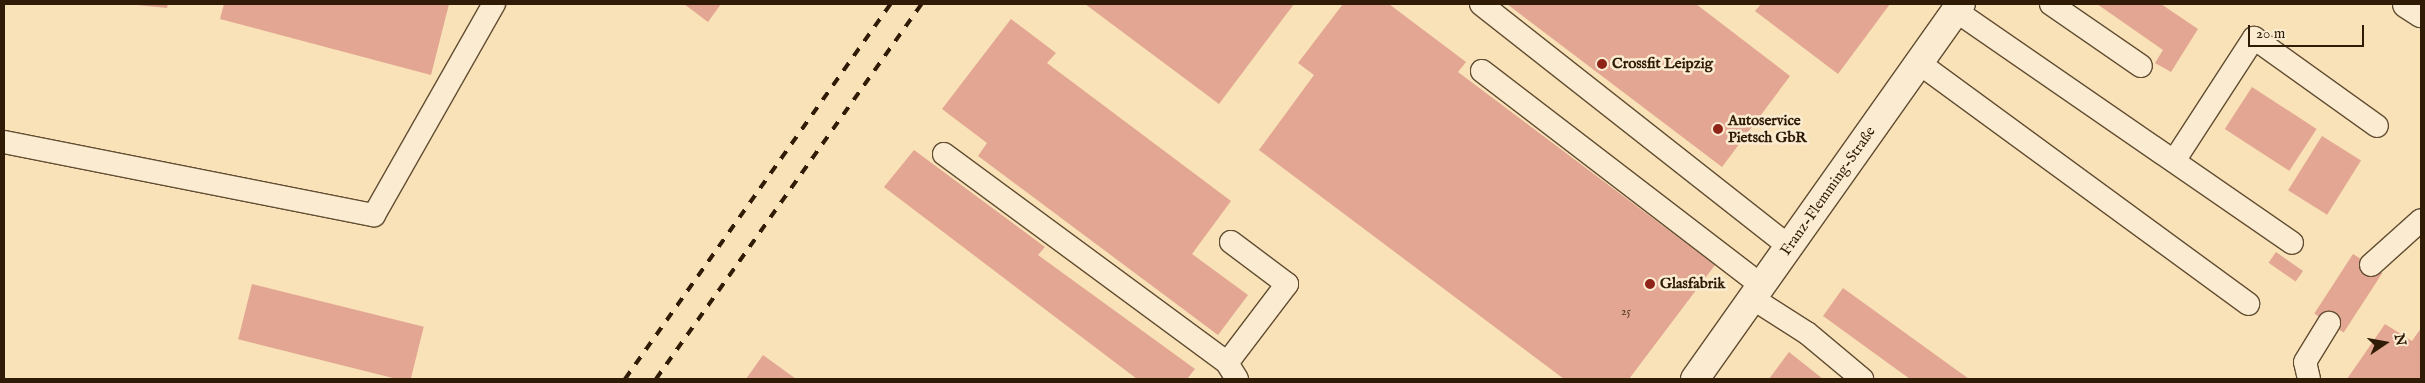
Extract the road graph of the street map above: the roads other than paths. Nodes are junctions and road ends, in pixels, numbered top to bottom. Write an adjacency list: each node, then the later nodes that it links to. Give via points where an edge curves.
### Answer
1 (494, 4): 11 (lane, via 374,215)
2 (1481, 4): 17 (lane)
3 (2051, 4): 8 (lane)
4 (2407, 4): 6 (street)
5 (1958, 7): 7 (street, Franz-Flemming-Straße); 13 (lane)
6 (2421, 13)
7 (1919, 63): 17 (street, Franz-Flemming-Straße); 20 (lane)
8 (2141, 66)
9 (1482, 70): 19 (lane)
10 (2377, 126): 13 (lane, via 2254,38)
11 (4, 142)
12 (944, 154): 22 (lane)
13 (2174, 161): 16 (lane)
14 (2421, 220): 18 (lane)
15 (1231, 242): 22 (lane, via 1287,284)
16 (2292, 243)
17 (1789, 246): 19 (street, Franz-Flemming-Straße)
18 (2371, 265)
19 (1757, 291): 23 (street, Franz-Flemming-Straße); 24 (lane)
20 (2248, 304)
21 (2329, 323): 25 (lane, via 2305,362)
22 (1232, 371)
23 (1694, 379)
24 (1862, 379)
25 (2309, 379)

